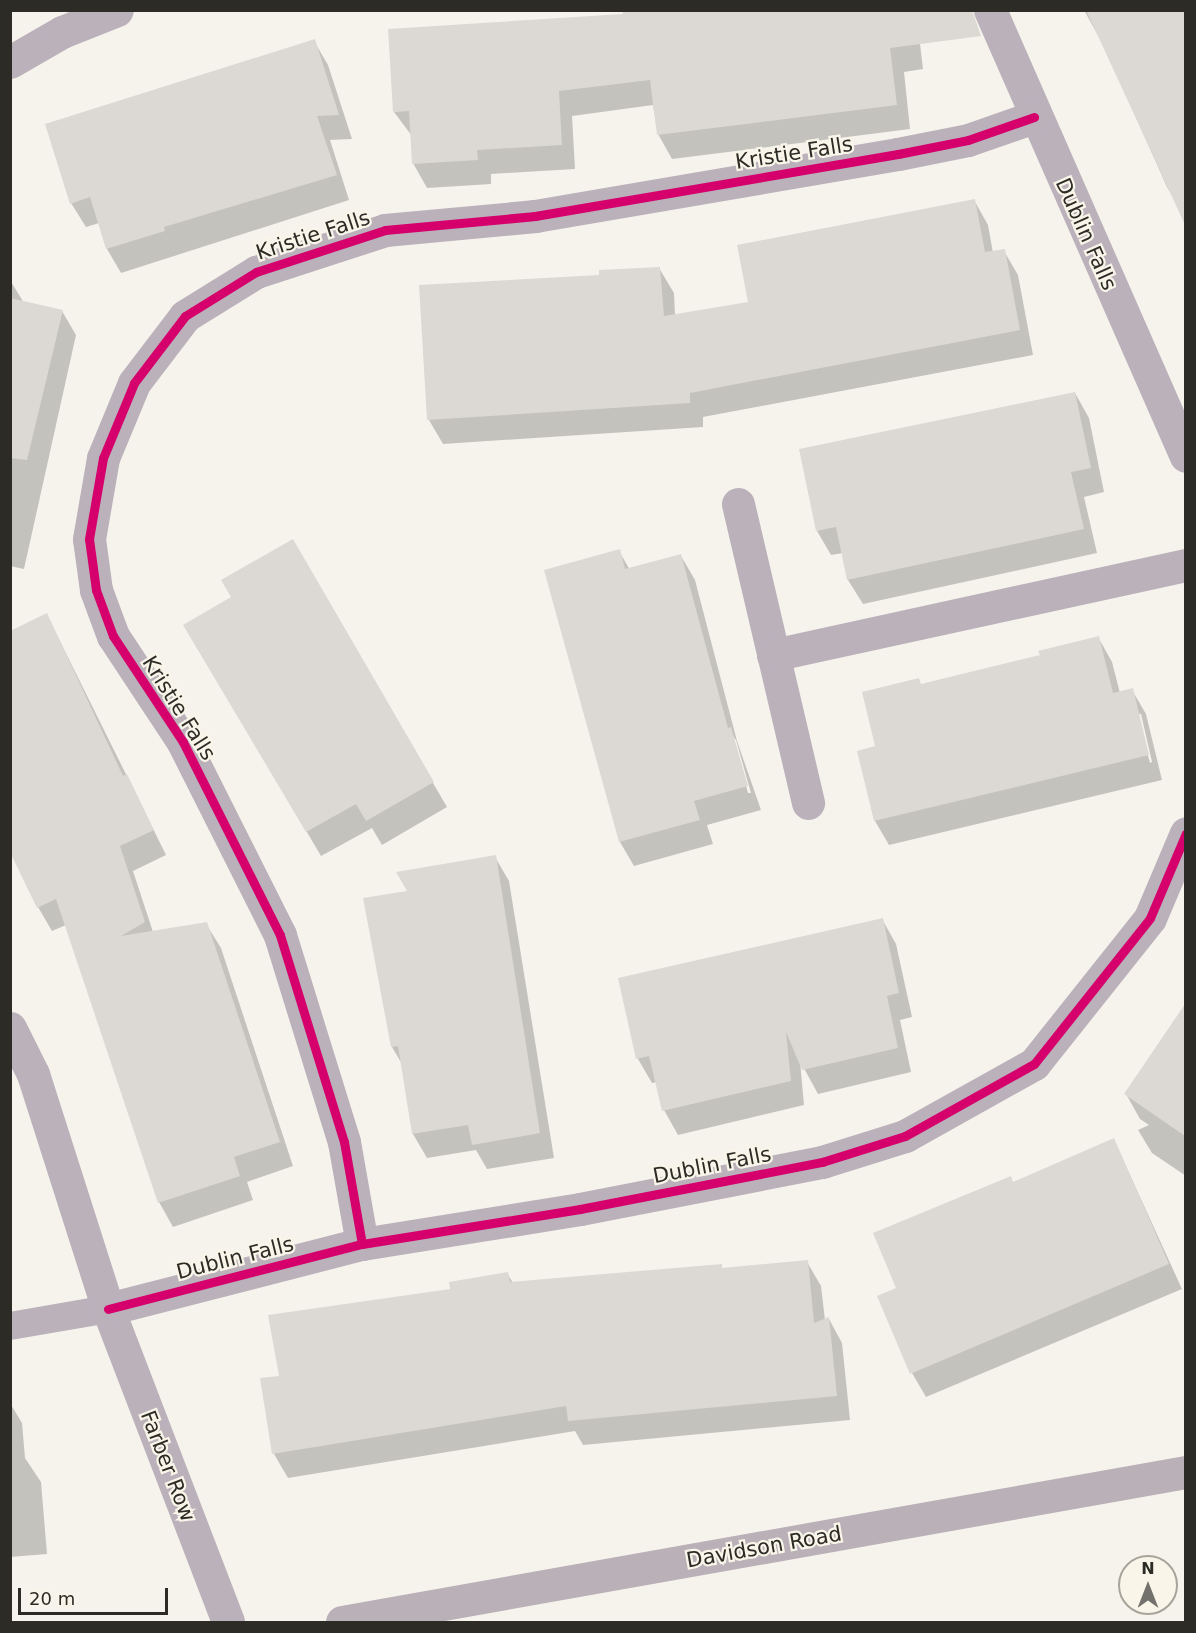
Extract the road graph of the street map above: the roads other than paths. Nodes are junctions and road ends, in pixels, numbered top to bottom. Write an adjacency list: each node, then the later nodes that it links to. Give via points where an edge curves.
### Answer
1 (117, 10): 3 (street, via 62,32)
2 (990, 10): 4 (street, Dublin Falls)
3 (10, 62)
4 (1034, 117): 5 (street, Dublin Falls); 12 (street, Kristie Falls, via 968,140 898,154 535,216 385,230 256,272 185,316 134,383 103,458 89,539 96,590 113,636 183,742 280,935 344,1142)
5 (1185, 456)
6 (738, 504): 8 (street)
7 (1185, 565): 8 (street)
8 (773, 655): 9 (street)
9 (808, 803)
10 (1185, 833): 12 (street, Dublin Falls, via 1150,918 1034,1064 905,1136 822,1162 580,1209)
11 (10, 1028): 13 (street, Farber Row, via 33,1074)
12 (362, 1244): 13 (street, Dublin Falls)
13 (108, 1309): 14 (lane); 16 (street, Farber Row)
14 (10, 1326)
15 (1185, 1472): 17 (main road, Davidson Road)
16 (228, 1623)
17 (342, 1623)

